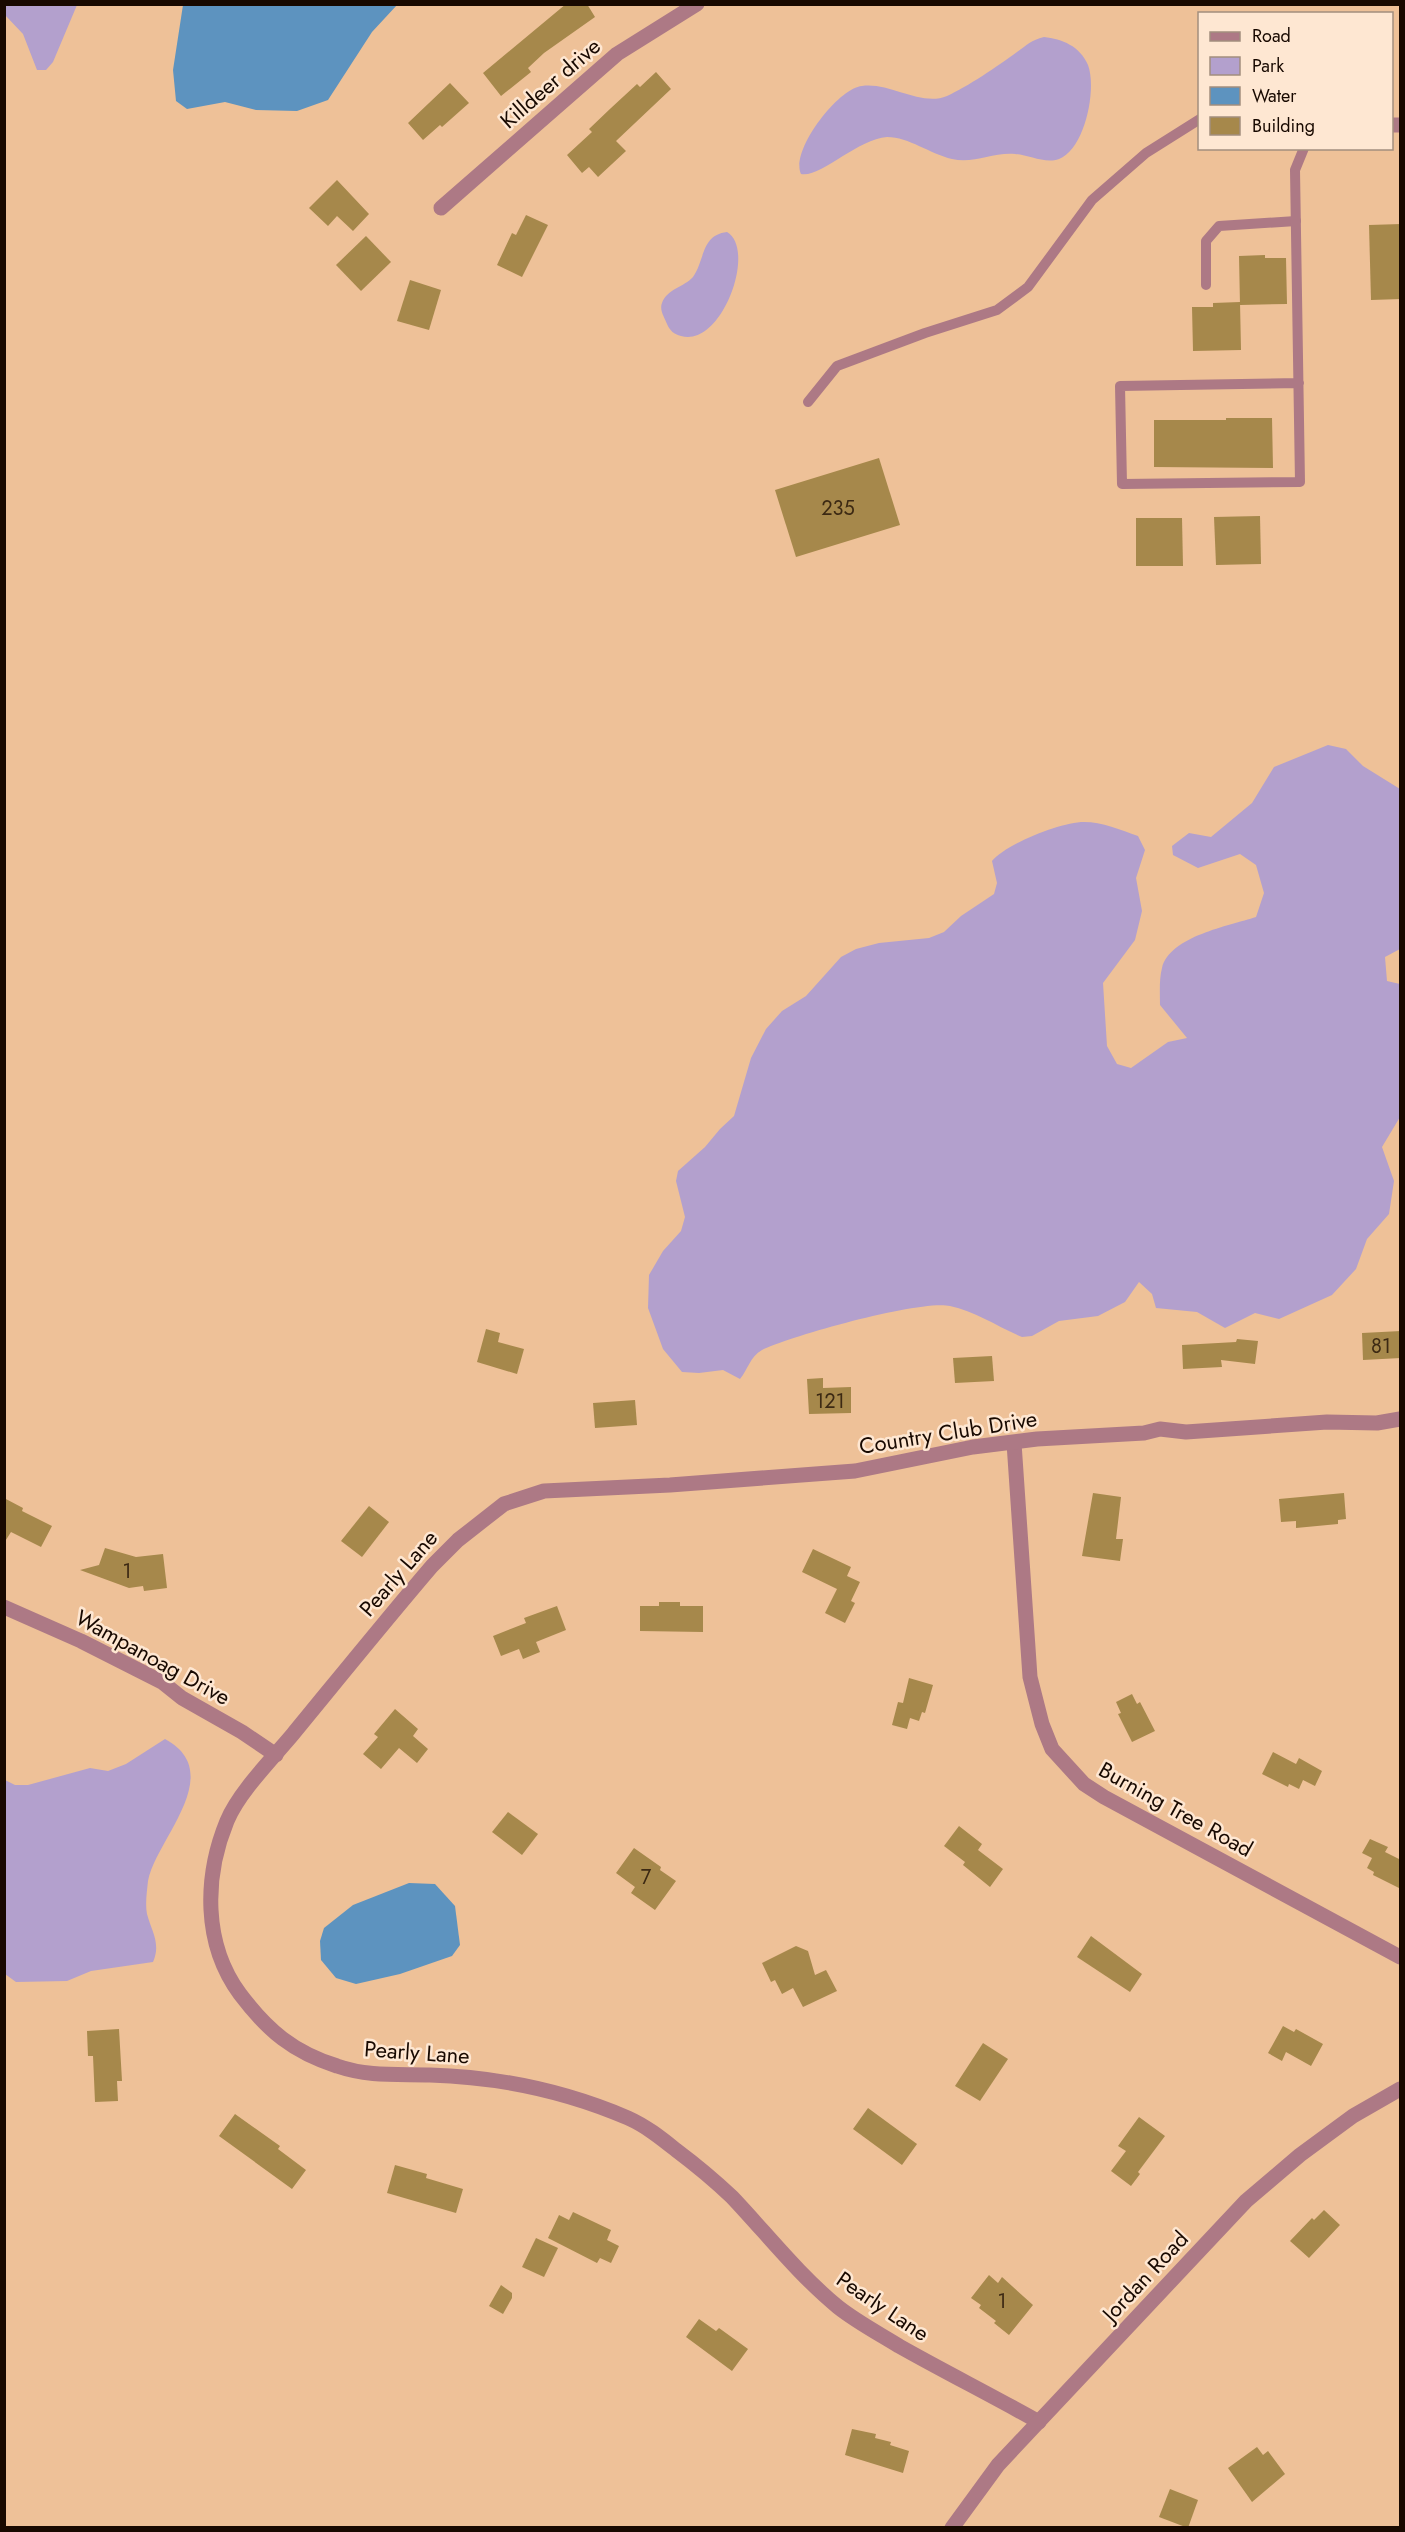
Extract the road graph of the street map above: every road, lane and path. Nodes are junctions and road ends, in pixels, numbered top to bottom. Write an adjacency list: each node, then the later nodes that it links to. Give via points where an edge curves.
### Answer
1 (696, 4): 4 (street, Killdeer drive, via 617,54)
2 (1198, 120): 8 (lane, via 1146,153 1092,200 1028,287 1005,305 837,366)
3 (1303, 150): 5 (lane, via 1295,170)
4 (441, 208)
5 (1296, 221): 6 (lane, via 1219,226 1206,241); 7 (lane)
6 (1206, 285)
7 (1299, 383): 7 (lane, via 1300,482 1122,484 1120,386)
8 (808, 402)
9 (1401, 1419): 10 (street, Country Club Drive, via 1186,1432 1160,1429)
10 (1014, 1443): 11 (street, Country Club Drive, via 973,1447 855,1471 544,1491); 14 (street, Burning Tree Road, via 1030,1677 1042,1725 1053,1749 1084,1784 1104,1797)
11 (504, 1504): 13 (street, Pearly Lane, via 432,1566)
12 (4, 1607): 13 (street, Wampanoag Drive, via 162,1682)
13 (276, 1755): 16 (street, Pearly Lane, via 228,1818 216,1857 210,1909 213,1935 232,1983 258,2018 276,2034 296,2050 338,2067 381,2076 496,2080 541,2088 628,2119 651,2131 707,2174 804,2277 839,2308 861,2324)
14 (1401, 1957)
15 (1401, 2089): 16 (street, Jordan Road, via 1353,2116 1300,2154 1246,2201)
16 (1039, 2422): 17 (street, Jordan Road, via 998,2465)
17 (952, 2528)

